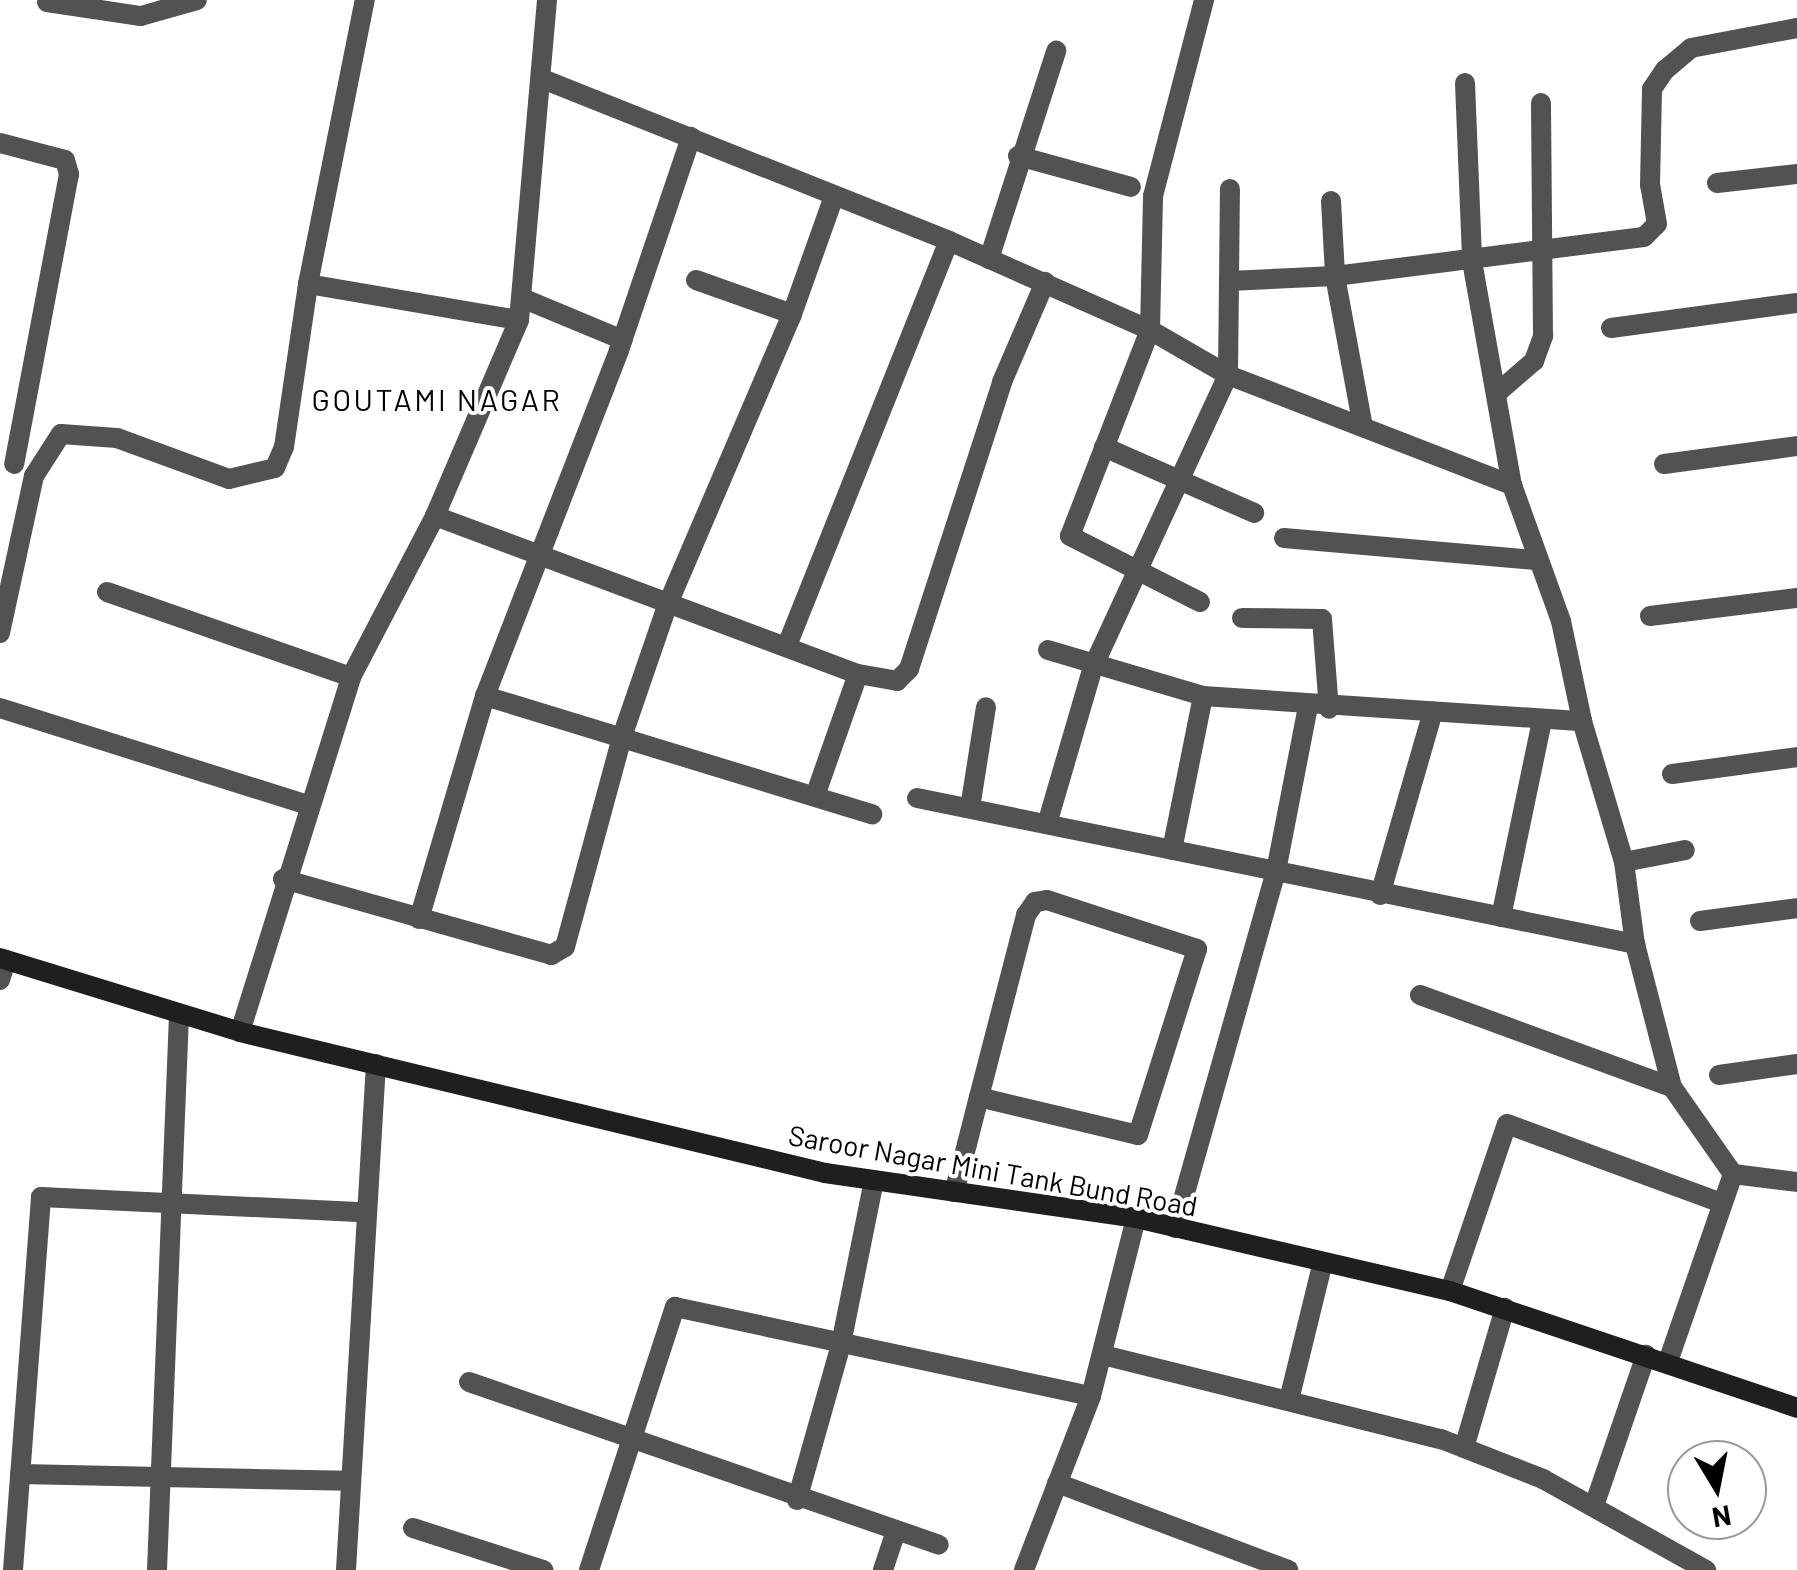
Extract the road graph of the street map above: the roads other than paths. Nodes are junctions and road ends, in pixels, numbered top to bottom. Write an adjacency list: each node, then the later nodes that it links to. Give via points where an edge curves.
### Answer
1 (198, 0): 5 (street, via 141,16)
2 (365, 0): 28 (street)
3 (547, 0): 8 (street)
4 (1204, 0): 34 (street, via 1153,196)
5 (47, 2)
6 (1797, 28): 21 (street, via 1691,48 1676,57 1652,89 1654,232)
7 (1056, 51): 13 (street)
8 (544, 80): 11 (street); 29 (street)
9 (1466, 83): 23 (street)
10 (1541, 103): 21 (street)
11 (691, 137): 18 (street); 35 (street)
12 (0, 143): 41 (street, via 64,160 69,168)
13 (1018, 156): 16 (street); 22 (street)
14 (1797, 174): 15 (street)
15 (1716, 184)
16 (1131, 187)
17 (1230, 189): 26 (street)
18 (834, 196): 20 (street); 31 (street)
19 (1331, 201): 24 (street)
20 (950, 241): 22 (street); 59 (street)
21 (1545, 253): 23 (street); 37 (street, via 1540,350)
22 (989, 258): 27 (street)
23 (1472, 260): 24 (street); 37 (street)
24 (1335, 276): 26 (street); 38 (street)
25 (696, 280): 31 (street)
26 (1229, 281): 36 (street)
27 (1045, 282): 34 (street); 62 (street, via 1002,382 909,669 897,682)
28 (308, 284): 32 (street); 42 (street, via 284,447 274,468 230,478 86,432)
29 (522, 298): 32 (street); 35 (street)
30 (1797, 304): 33 (street)
31 (792, 314): 55 (street)
32 (519, 320): 47 (street)
33 (1611, 328)
34 (1150, 330): 36 (street); 39 (street)
35 (623, 340): 49 (street)
36 (1228, 375): 38 (street); 44 (street)
37 (1498, 393): 45 (street)
38 (1362, 422): 45 (street)
39 (1104, 446): 44 (street); 51 (street, via 1070,536)
40 (1797, 446): 43 (street)
41 (13, 450): 42 (street); 42 (street)
42 (49, 452): 58 (street)
43 (1664, 464)
44 (1180, 482): 46 (street); 51 (street)
45 (1512, 485): 50 (street)
46 (1254, 512)
47 (435, 516): 49 (street); 63 (street)
48 (1284, 538): 50 (street)
49 (538, 556): 55 (street); 64 (street)
50 (1538, 560): 71 (street, via 1561,621)
51 (1133, 572): 54 (street); 61 (street)
52 (107, 592): 63 (street)
53 (1797, 598): 56 (street)
54 (1200, 602)
55 (667, 606): 59 (street); 72 (street)
56 (1650, 616)
57 (1242, 618): 68 (street, via 1322,620)
58 (0, 633)
59 (788, 643): 62 (street)
60 (1048, 650): 61 (street)
61 (1093, 667): 65 (street); 80 (street)
62 (858, 674): 75 (street)
63 (351, 677): 77 (street)
64 (485, 696): 72 (street); 89 (street)
65 (1202, 696): 68 (street); 81 (street)
66 (986, 707): 78 (street)
67 (0, 708): 77 (street)
68 (1319, 708): 69 (street); 84 (street)
69 (1433, 711): 70 (street); 86 (street)
70 (1542, 721): 71 (street); 88 (street)
71 (1582, 721): 83 (street)
72 (623, 734): 75 (street); 89 (street, via 569,938 559,953)
73 (1797, 757): 74 (street)
74 (1672, 774)
75 (815, 796): 79 (street)
76 (917, 798): 78 (street)
77 (307, 805): 85 (street)
78 (970, 808): 80 (street)
79 (872, 814)
80 (1047, 824): 81 (street)
81 (1172, 850): 84 (street)
82 (1685, 850): 83 (street)
83 (1624, 862): 91 (street)
84 (1276, 871): 86 (street); 109 (street)
85 (283, 880): 89 (street); 95 (street)
86 (1380, 895): 88 (street)
87 (1797, 908): 90 (street)
88 (1501, 917): 91 (street)
89 (419, 919)
90 (1700, 921)
91 (1635, 944): 99 (street)
92 (2, 966): 94 (main road, Saroor Nagar Mini Tank Bund Road)
93 (1420, 995): 99 (street)
94 (178, 1014): 95 (main road, Saroor Nagar Mini Tank Bund Road); 106 (street)
95 (240, 1032): 96 (main road, Saroor Nagar Mini Tank Bund Road)
96 (376, 1064): 102 (main road, Saroor Nagar Mini Tank Bund Road); 107 (street)
97 (1797, 1064): 98 (street)
98 (1719, 1075)
99 (1672, 1087): 101 (street)
100 (979, 1097): 100 (street, via 1026,915 1035,902 1197,949 1138,1135); 104 (street)
101 (1733, 1174): 103 (street); 105 (street)
102 (874, 1180): 104 (main road, Saroor Nagar Mini Tank Bund Road); 113 (street)
103 (1797, 1182)
104 (954, 1192): 108 (main road, Saroor Nagar Mini Tank Bund Road)
105 (1722, 1203): 111 (street, via 1506,1124); 116 (street)
106 (172, 1205): 107 (street); 123 (street, via 41,1197); 124 (street)
107 (363, 1212): 125 (street)
108 (1136, 1218): 109 (main road, Saroor Nagar Mini Tank Bund Road); 114 (street)
109 (1175, 1228): 110 (main road, Saroor Nagar Mini Tank Bund Road)
110 (1323, 1262): 111 (main road, Saroor Nagar Mini Tank Bund Road); 119 (street)
111 (1450, 1290): 112 (main road, Saroor Nagar Mini Tank Bund Road)
112 (1505, 1308): 115 (main road, Saroor Nagar Mini Tank Bund Road); 122 (street)
113 (842, 1344): 118 (street); 121 (street, via 675,1307); 127 (street)
114 (1103, 1355): 118 (street); 119 (street)
115 (1646, 1356): 116 (main road, Saroor Nagar Mini Tank Bund Road); 128 (street)
116 (1668, 1362): 120 (main road, Saroor Nagar Mini Tank Bund Road)
117 (469, 1382): 121 (street)
118 (1091, 1396): 126 (street)
119 (1289, 1400): 122 (street)
120 (1797, 1408)
121 (630, 1442): 127 (street); 137 (street)
122 (1464, 1448): 128 (street)
123 (20, 1474): 124 (street); 133 (street)
124 (159, 1475): 125 (street); 134 (street)
125 (348, 1481): 135 (street)
126 (1057, 1483): 132 (street); 139 (street)
127 (797, 1500): 130 (street)
128 (1594, 1506): 141 (street)
129 (413, 1528): 136 (street)
130 (896, 1531): 131 (street); 138 (street)
131 (939, 1544)
132 (1249, 1563): 140 (street)
133 (13, 1570)
134 (158, 1570)
135 (346, 1570)
136 (542, 1570)
137 (588, 1570)
138 (882, 1570)
139 (1024, 1570)
140 (1288, 1570)
141 (1706, 1570)

